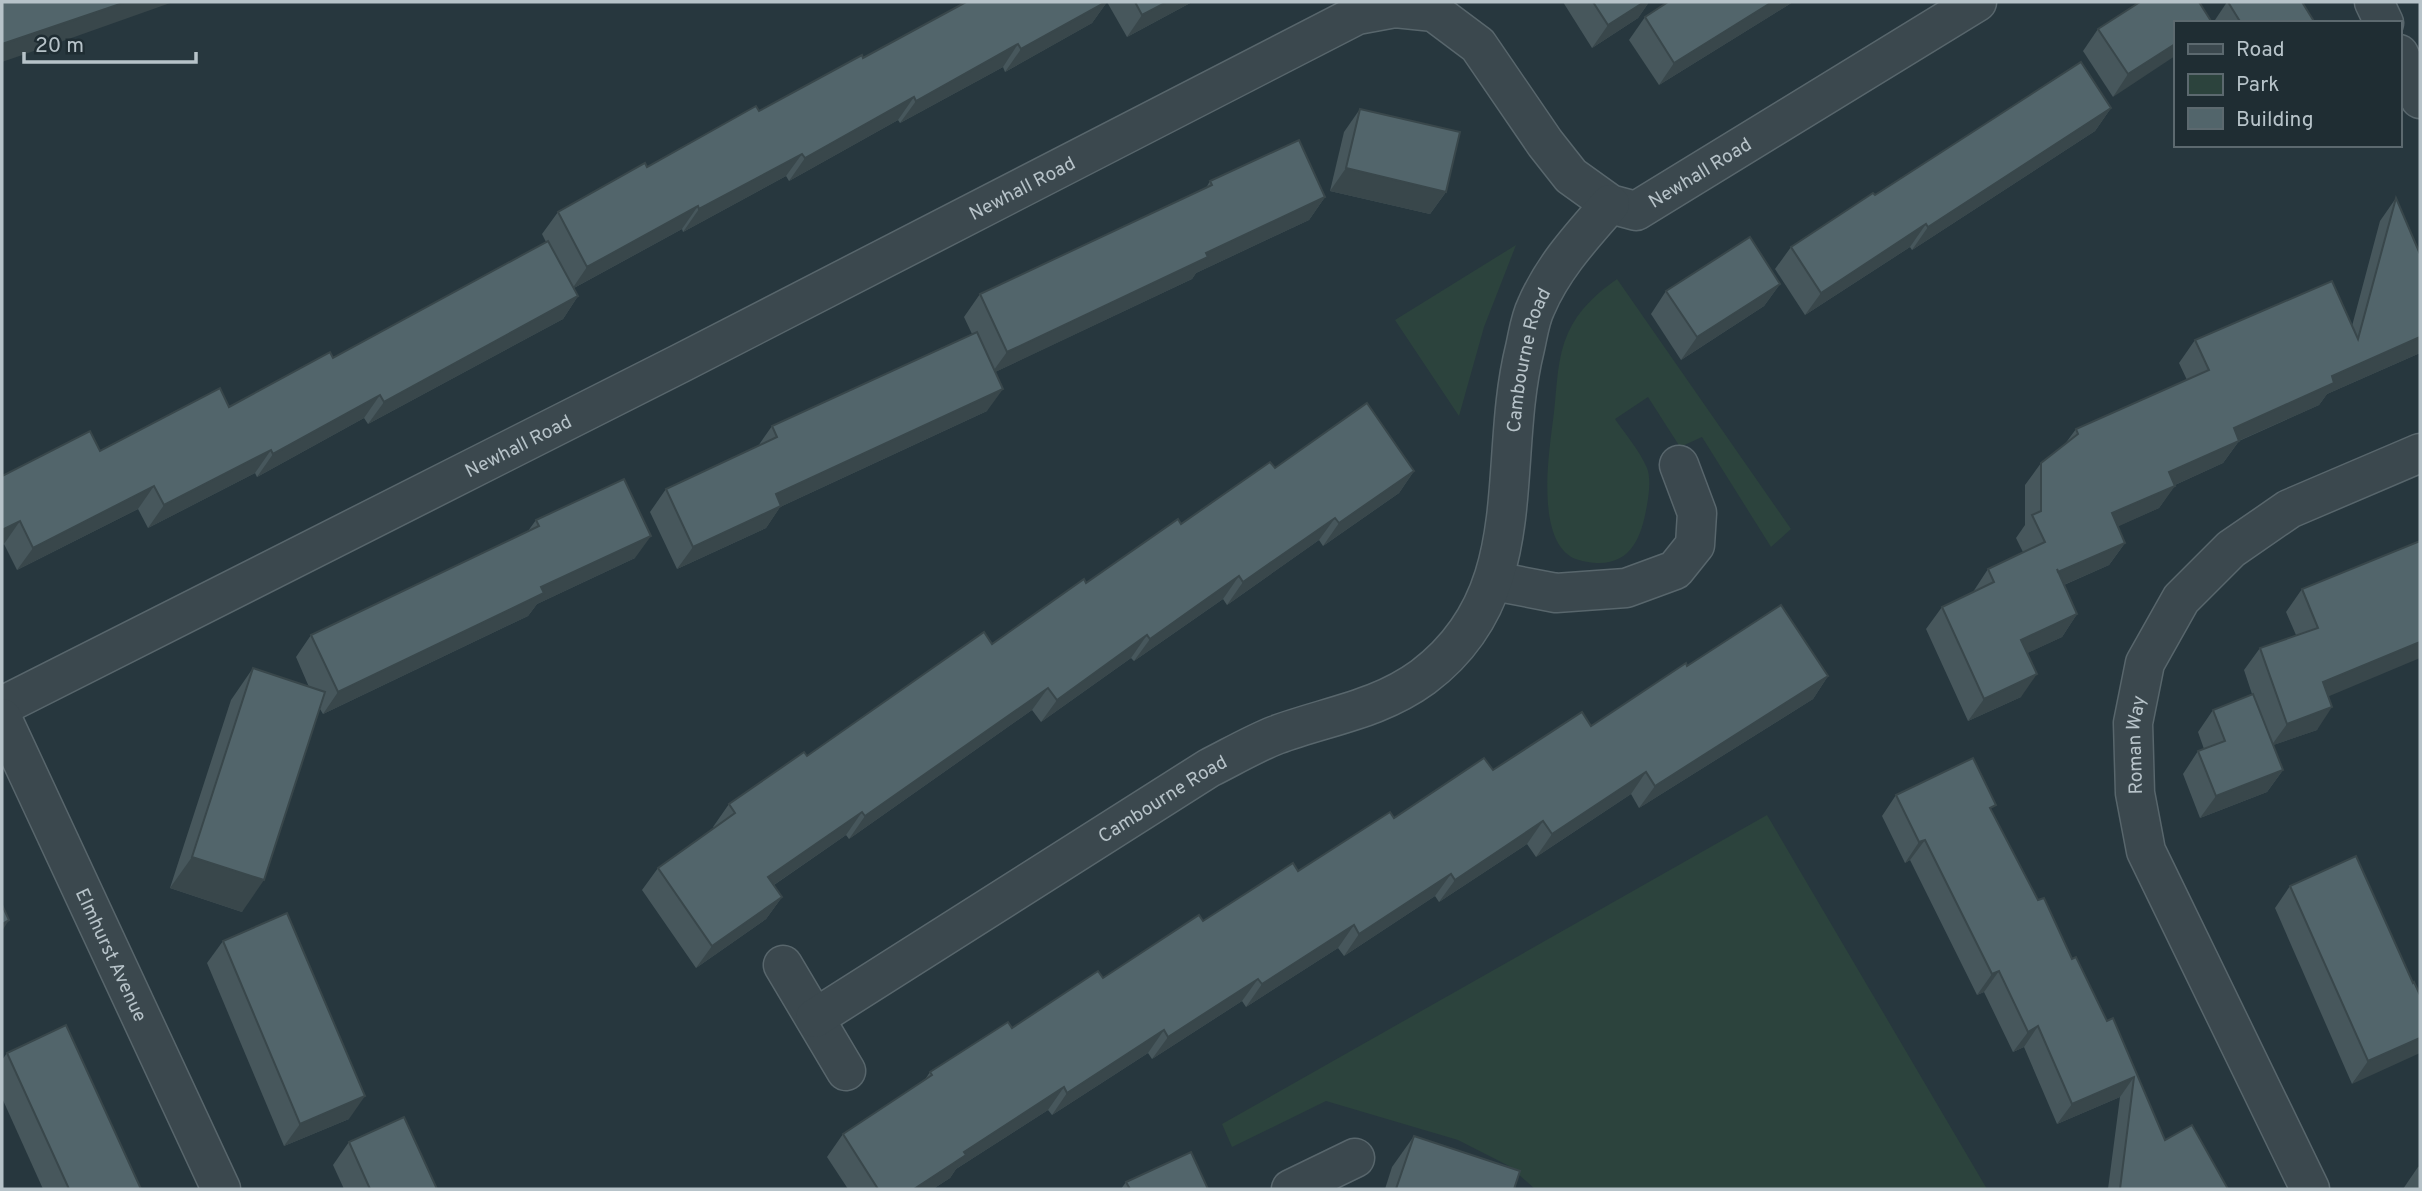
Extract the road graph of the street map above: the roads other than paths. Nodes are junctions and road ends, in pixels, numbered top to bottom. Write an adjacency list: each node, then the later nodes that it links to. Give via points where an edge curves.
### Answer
1 (1977, 2): 6 (street, Newhall Road, via 1636,211)
2 (2374, 2): 3 (street)
3 (2383, 21)
4 (2401, 58): 5 (street)
5 (2420, 99)
6 (1610, 204): 9 (street, Cambourne Road, via 1563,258 1535,309 1518,375 1507,519); 10 (street, Newhall Road, via 1571,176 1478,45 1434,12 1395,8 1357,15)
7 (2420, 453): 18 (street, Roman Way, via 2289,509 2231,549 2181,600 2145,663 2133,723 2135,793 2146,851)
8 (1679, 465): 9 (street, via 1697,513 1695,545 1675,570 1626,588 1556,593)
9 (1494, 582): 13 (street, Cambourne Road, via 1465,637 1424,676 1388,700 1275,736 1209,768)
10 (2, 706)
11 (2, 718): 16 (street, Elmhurst Avenue)
12 (783, 965): 13 (street)
13 (815, 1018): 14 (street)
14 (846, 1071)
15 (1355, 1158): 17 (street)
16 (221, 1189)
17 (1291, 1189)
18 (2310, 1189)

